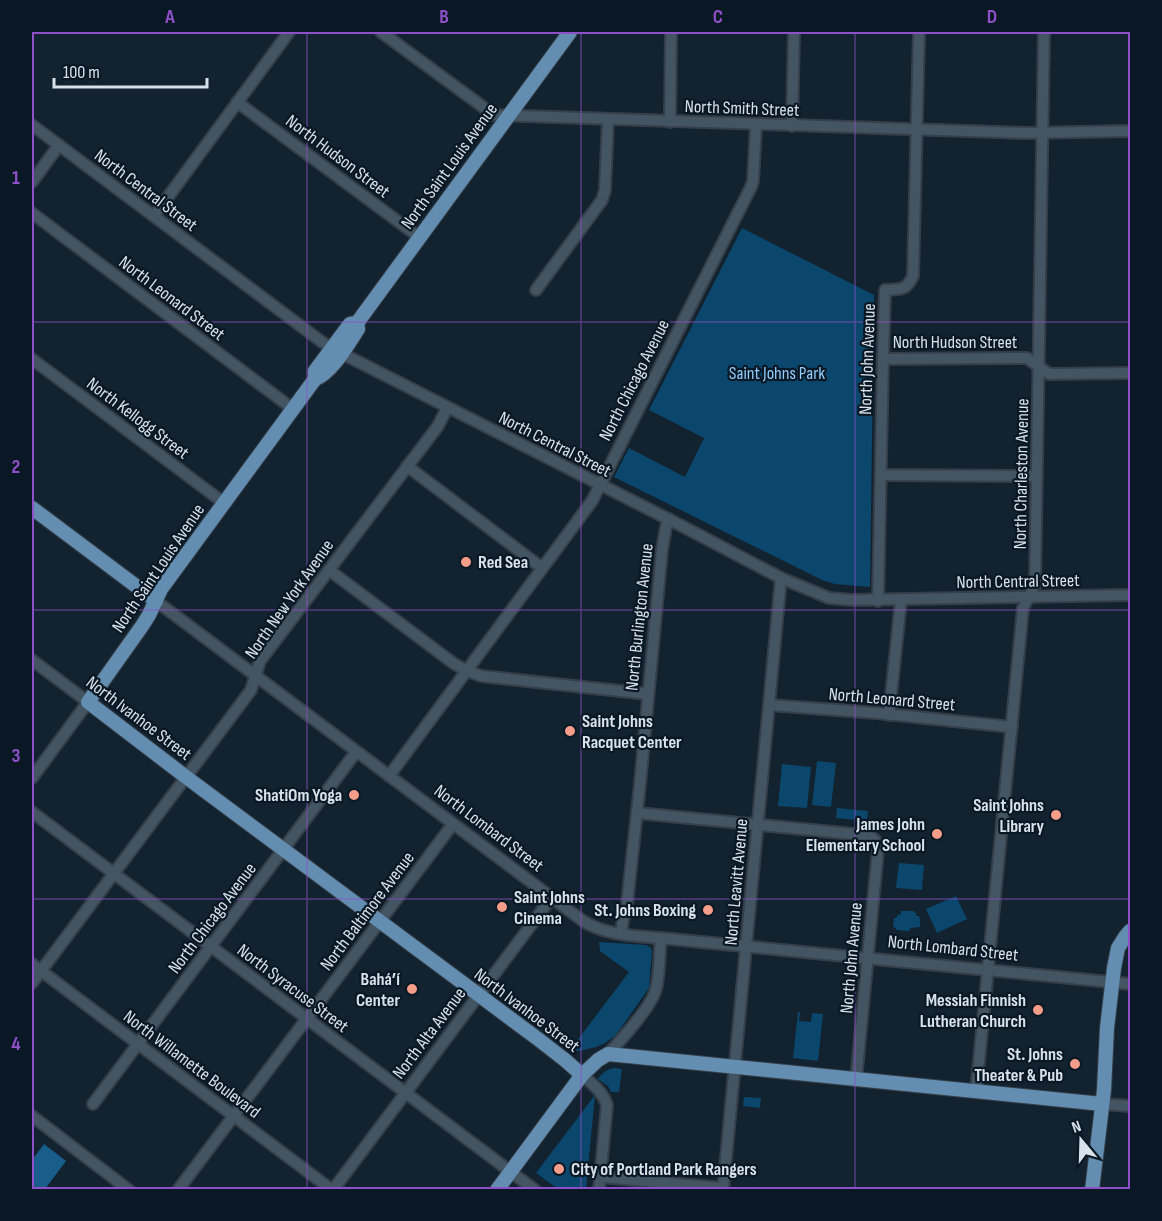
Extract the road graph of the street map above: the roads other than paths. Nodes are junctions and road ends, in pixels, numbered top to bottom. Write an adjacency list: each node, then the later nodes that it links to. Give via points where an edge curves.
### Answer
1 (289, 32): 8 (street)
2 (381, 32): 9 (street, North Smith Street, via 489,113)
3 (570, 32): 9 (main road, North Saint Louis Avenue)
4 (671, 32): 11 (street)
5 (794, 32): 14 (street)
6 (919, 32): 15 (street, North John Avenue)
7 (1044, 32): 17 (street, North Charleston Avenue)
8 (237, 102): 21 (street); 22 (street, North Hudson Street)
9 (508, 116): 10 (street, North Smith Street); 22 (main road, North Saint Louis Avenue)
10 (608, 120): 11 (street, North Smith Street); 23 (street, via 602,200)
11 (670, 122): 13 (street, North Smith Street)
12 (32, 125): 18 (street, North Central Street)
13 (756, 125): 14 (street, North Smith Street); 34 (street, North Chicago Avenue, via 751,187)
14 (792, 126): 15 (street, North Smith Street)
15 (916, 130): 17 (street, North Smith Street); 26 (street, North John Avenue, via 914,276 902,289 885,290)
16 (1131, 131): 17 (street, North Smith Street)
17 (1043, 132): 27 (street, North Charleston Avenue)
18 (59, 146): 19 (street); 21 (street, North Central Street)
19 (32, 182)
20 (32, 213): 30 (street, North Leonard Street)
21 (154, 216): 24 (street, North Central Street)
22 (419, 237): 24 (main road, North Saint Louis Avenue, via 357,322 350,324)
23 (536, 290)
24 (336, 350): 29 (street, North Central Street); 30 (main road, North Saint Louis Avenue, via 315,371 315,379)
25 (32, 359): 35 (street, North Kellogg Street)
26 (882, 359): 27 (street, North Hudson Street, via 1027,358); 32 (street, North John Avenue)
27 (1039, 367): 28 (street, North Hudson Street, via 1049,374); 33 (street, North Charleston Avenue)
28 (1131, 373)
29 (447, 408): 31 (street, North New York Avenue); 34 (street, North Central Street)
30 (293, 409): 35 (main road, North Saint Louis Avenue)
31 (407, 466): 38 (street); 39 (street, North New York Avenue)
32 (881, 475): 33 (street); 45 (street, North John Avenue)
33 (1037, 476): 42 (street, North Charleston Avenue, via 1035,585)
34 (599, 484): 37 (street, North Central Street); 38 (street, North Chicago Avenue, via 592,501)
35 (224, 503): 44 (main road, North Saint Louis Avenue)
36 (32, 508): 44 (main road, North Lombard Street)
37 (669, 519): 40 (street, North Central Street); 49 (street, North Burlington Avenue, via 662,550)
38 (542, 568): 47 (street, North Chicago Avenue)
39 (329, 570): 47 (street); 48 (street, North New York Avenue, via 260,661)
40 (781, 578): 45 (street, North Central Street, via 829,598); 51 (street, North Leavitt Avenue)
41 (1131, 595): 42 (street, North Central Street)
42 (1029, 597): 43 (street, North Central Street); 53 (street, North Charleston Avenue, via 1023,608)
43 (901, 600): 45 (street, North Central Street); 52 (street)
44 (156, 601): 48 (street, North Lombard Street); 50 (main road, North Saint Louis Avenue)
45 (878, 601)
46 (32, 660): 50 (street, North Ivanhoe Street)
47 (465, 670): 49 (street, via 481,676); 55 (street, North Chicago Avenue)
48 (256, 676): 54 (street, North Lombard Street); 56 (street, North New York Avenue, via 251,690)
49 (648, 694): 59 (street, North Burlington Avenue)
50 (88, 702): 56 (main road, North Ivanhoe Street); 57 (street, North Saint Louis Avenue)
51 (769, 705): 52 (street, North Leonard Street); 61 (street, North Leavitt Avenue)
52 (889, 715): 53 (street, North Leonard Street)
53 (1012, 727): 73 (street, North Charleston Avenue)
54 (356, 752): 55 (street, North Lombard Street); 62 (street, North Chicago Avenue)
55 (389, 776): 60 (street, North Lombard Street)
56 (186, 777): 62 (main road, North Ivanhoe Street); 63 (street, North New York Avenue)
57 (32, 778)
58 (32, 812): 63 (street, North Syracuse Street)
59 (637, 813): 61 (street); 66 (street, North Burlington Avenue)
60 (453, 824): 64 (street, North Lombard Street); 65 (street, North Baltimore Avenue)
61 (758, 824): 70 (street, North Leavitt Avenue); 71 (street, North John Avenue, via 864,835 875,840 878,850)
62 (285, 849): 65 (main road, North Ivanhoe Street); 69 (street, North Chicago Avenue)
63 (113, 874): 69 (street, North Syracuse Street); 72 (street, North New York Avenue)
64 (552, 897): 66 (street, North Lombard Street, via 590,926); 77 (street, North Alta Avenue)
65 (380, 922): 77 (main road, North Ivanhoe Street); 78 (street, North Baltimore Avenue)
66 (621, 934): 68 (street, North Lombard Street)
67 (1128, 934): 74 (main road, via 1118,948)
68 (661, 938): 70 (street, North Lombard Street); 80 (street, via 654,996)
69 (211, 946): 78 (street, North Syracuse Street); 79 (street, North Chicago Avenue)
70 (747, 946): 71 (street, North Lombard Street); 81 (street, North Leavitt Avenue)
71 (867, 958): 73 (street, North Lombard Street); 83 (street, North John Avenue)
72 (36, 967): 75 (street, North New York Avenue); 79 (street, North Willamette Boulevard)
73 (989, 970): 74 (street, North Lombard Street); 85 (street, North Charleston Avenue)
74 (1113, 982): 76 (street, North Lombard Street); 87 (main road)
75 (32, 983)
76 (1131, 984)
77 (478, 994): 82 (main road, North Ivanhoe Street); 84 (street, North Alta Avenue)
78 (307, 1020): 84 (street, North Syracuse Street); 89 (street, North Baltimore Avenue)
79 (138, 1044): 86 (street, North Chicago Avenue); 89 (street, North Willamette Boulevard)
80 (608, 1054): 81 (main road); 82 (main road, North Ivanhoe Street)
81 (735, 1067): 83 (main road); 93 (street, North Leavitt Avenue)
82 (582, 1075): 91 (main road); 92 (street, via 599,1090 607,1105)
83 (856, 1080): 85 (main road)
84 (405, 1092): 91 (street, North Syracuse Street); 96 (street, North Alta Avenue)
85 (976, 1092): 87 (main road)
86 (93, 1104)
87 (1102, 1104): 88 (street); 100 (main road)
88 (1131, 1107)
89 (233, 1115): 95 (street, North Baltimore Avenue); 96 (street, North Willamette Boulevard)
90 (32, 1116): 94 (street)
91 (510, 1171): 97 (main road); 98 (street, North Syracuse Street)
92 (601, 1177): 93 (street); 99 (street)
93 (723, 1189)
94 (129, 1190)
95 (178, 1190)
96 (333, 1190)
97 (496, 1190)
98 (535, 1190)
99 (599, 1190)
100 (1092, 1190)

